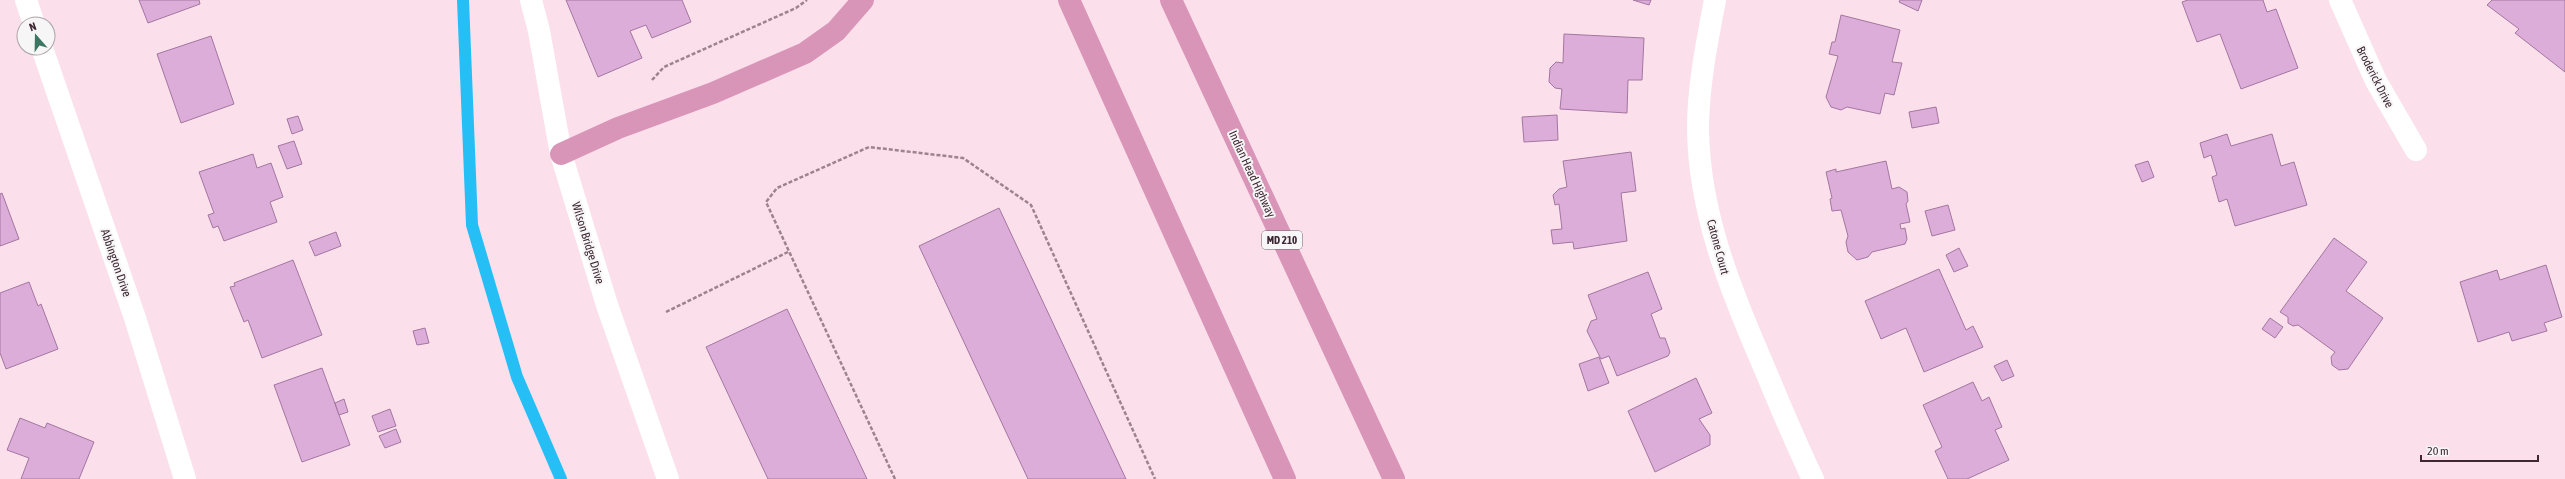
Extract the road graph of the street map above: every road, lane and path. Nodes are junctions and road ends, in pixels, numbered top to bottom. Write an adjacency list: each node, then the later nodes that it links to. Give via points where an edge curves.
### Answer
1 (26, 0): 9 (street)
2 (531, 0): 13 (street, Wilson Bridge Drive)
3 (807, 0): 11 (path, via 796,8 664,67)
4 (863, 0): 13 (highway, via 836,31 805,52 713,93 618,128)
5 (1069, 0): 20 (highway)
6 (1171, 0): 21 (highway, Indian Head Highway / MD 210)
7 (1715, 0): 22 (street, Catone Court, via 1702,81 1698,127 1700,163 1707,205 1729,285)
8 (2340, 0): 12 (street, Broderick Drive, via 2376,81)
9 (31, 16)
10 (45, 56): 16 (street, Abbington Drive, via 135,318)
11 (648, 84)
12 (2416, 150)
13 (561, 154): 17 (street, Wilson Bridge Drive, via 607,305)
14 (788, 252): 15 (path); 18 (path); 19 (path, via 766,202 777,188 869,147 963,158 1031,206)
15 (666, 312)
16 (185, 479)
17 (668, 479)
18 (894, 479)
19 (1155, 479)
20 (1285, 479)
21 (1394, 479)
22 (1813, 479)

